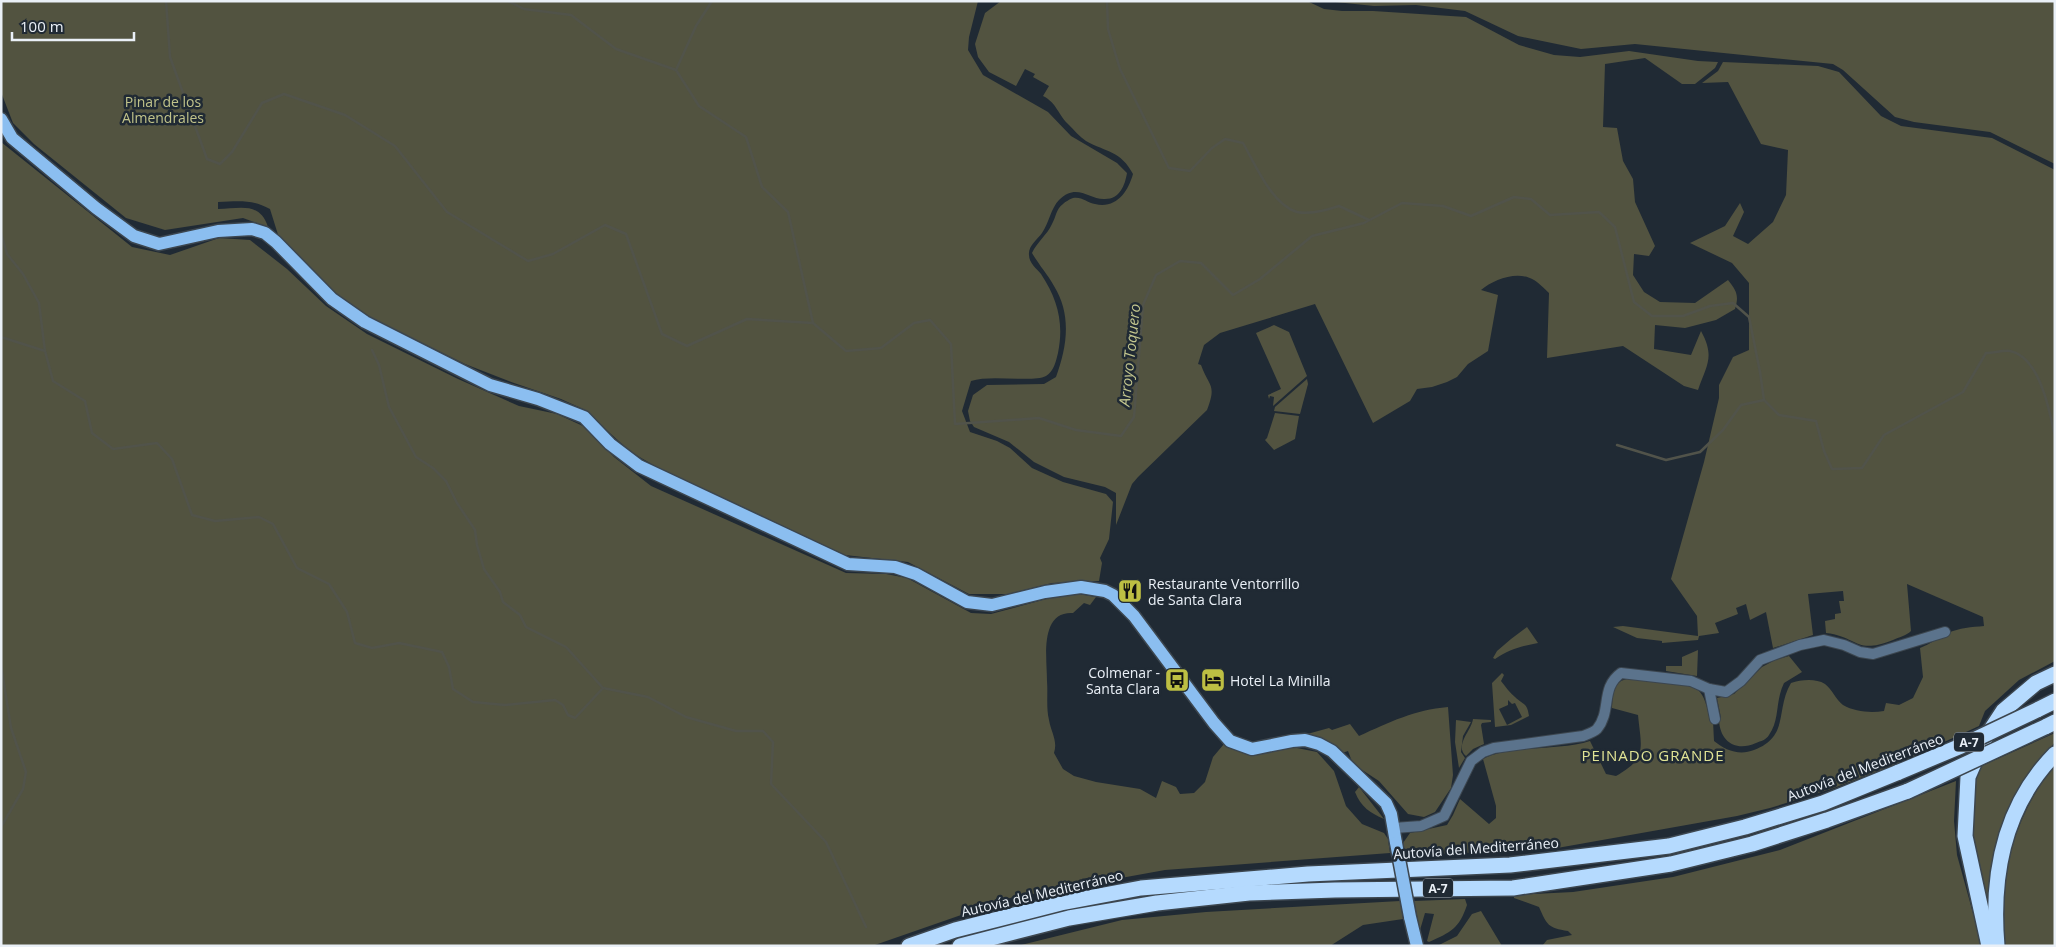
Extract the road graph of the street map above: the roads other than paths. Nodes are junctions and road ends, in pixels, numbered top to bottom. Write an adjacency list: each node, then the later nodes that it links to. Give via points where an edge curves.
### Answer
1 (1, 119): 9 (main road, via 12,138 134,236 159,244 218,231 252,229 265,233 332,299 365,322 490,385 584,417 610,444 639,466 848,564 895,567 916,574 967,602 992,605 1081,587 1105,591 1134,616 1230,741 1252,749 1305,740 1319,744 1332,751 1386,803)
2 (1945, 632): 4 (street, via 1873,654 1824,640 1800,645 1760,660 1726,692)
3 (2055, 674): 13 (highway, via 2036,683 2003,711 1984,740 1968,777 1965,836)
4 (1709, 689): 6 (street); 9 (street, via 1691,681 1621,673 1612,679 1603,717 1596,730 1583,736 1482,752 1471,761 1444,816 1421,826)
5 (2055, 701): 10 (highway, Autovía del Mediterráneo / A-7, bridge, via 1961,746 1823,803 1669,846 1510,865 1308,874 1141,888 1061,902 955,930)
6 (1716, 719)
7 (2050, 724): 11 (highway, A-7, bridge, via 1908,791 1761,841 1671,864 1513,888 1249,893 1157,903 1069,918)
8 (2055, 754): 14 (highway, via 2040,770 2015,811 2003,844 1996,882)
9 (1394, 828): 12 (main road, bridge)
10 (909, 946)
11 (960, 946)
12 (1418, 946)
13 (1989, 946)
14 (1996, 946)

